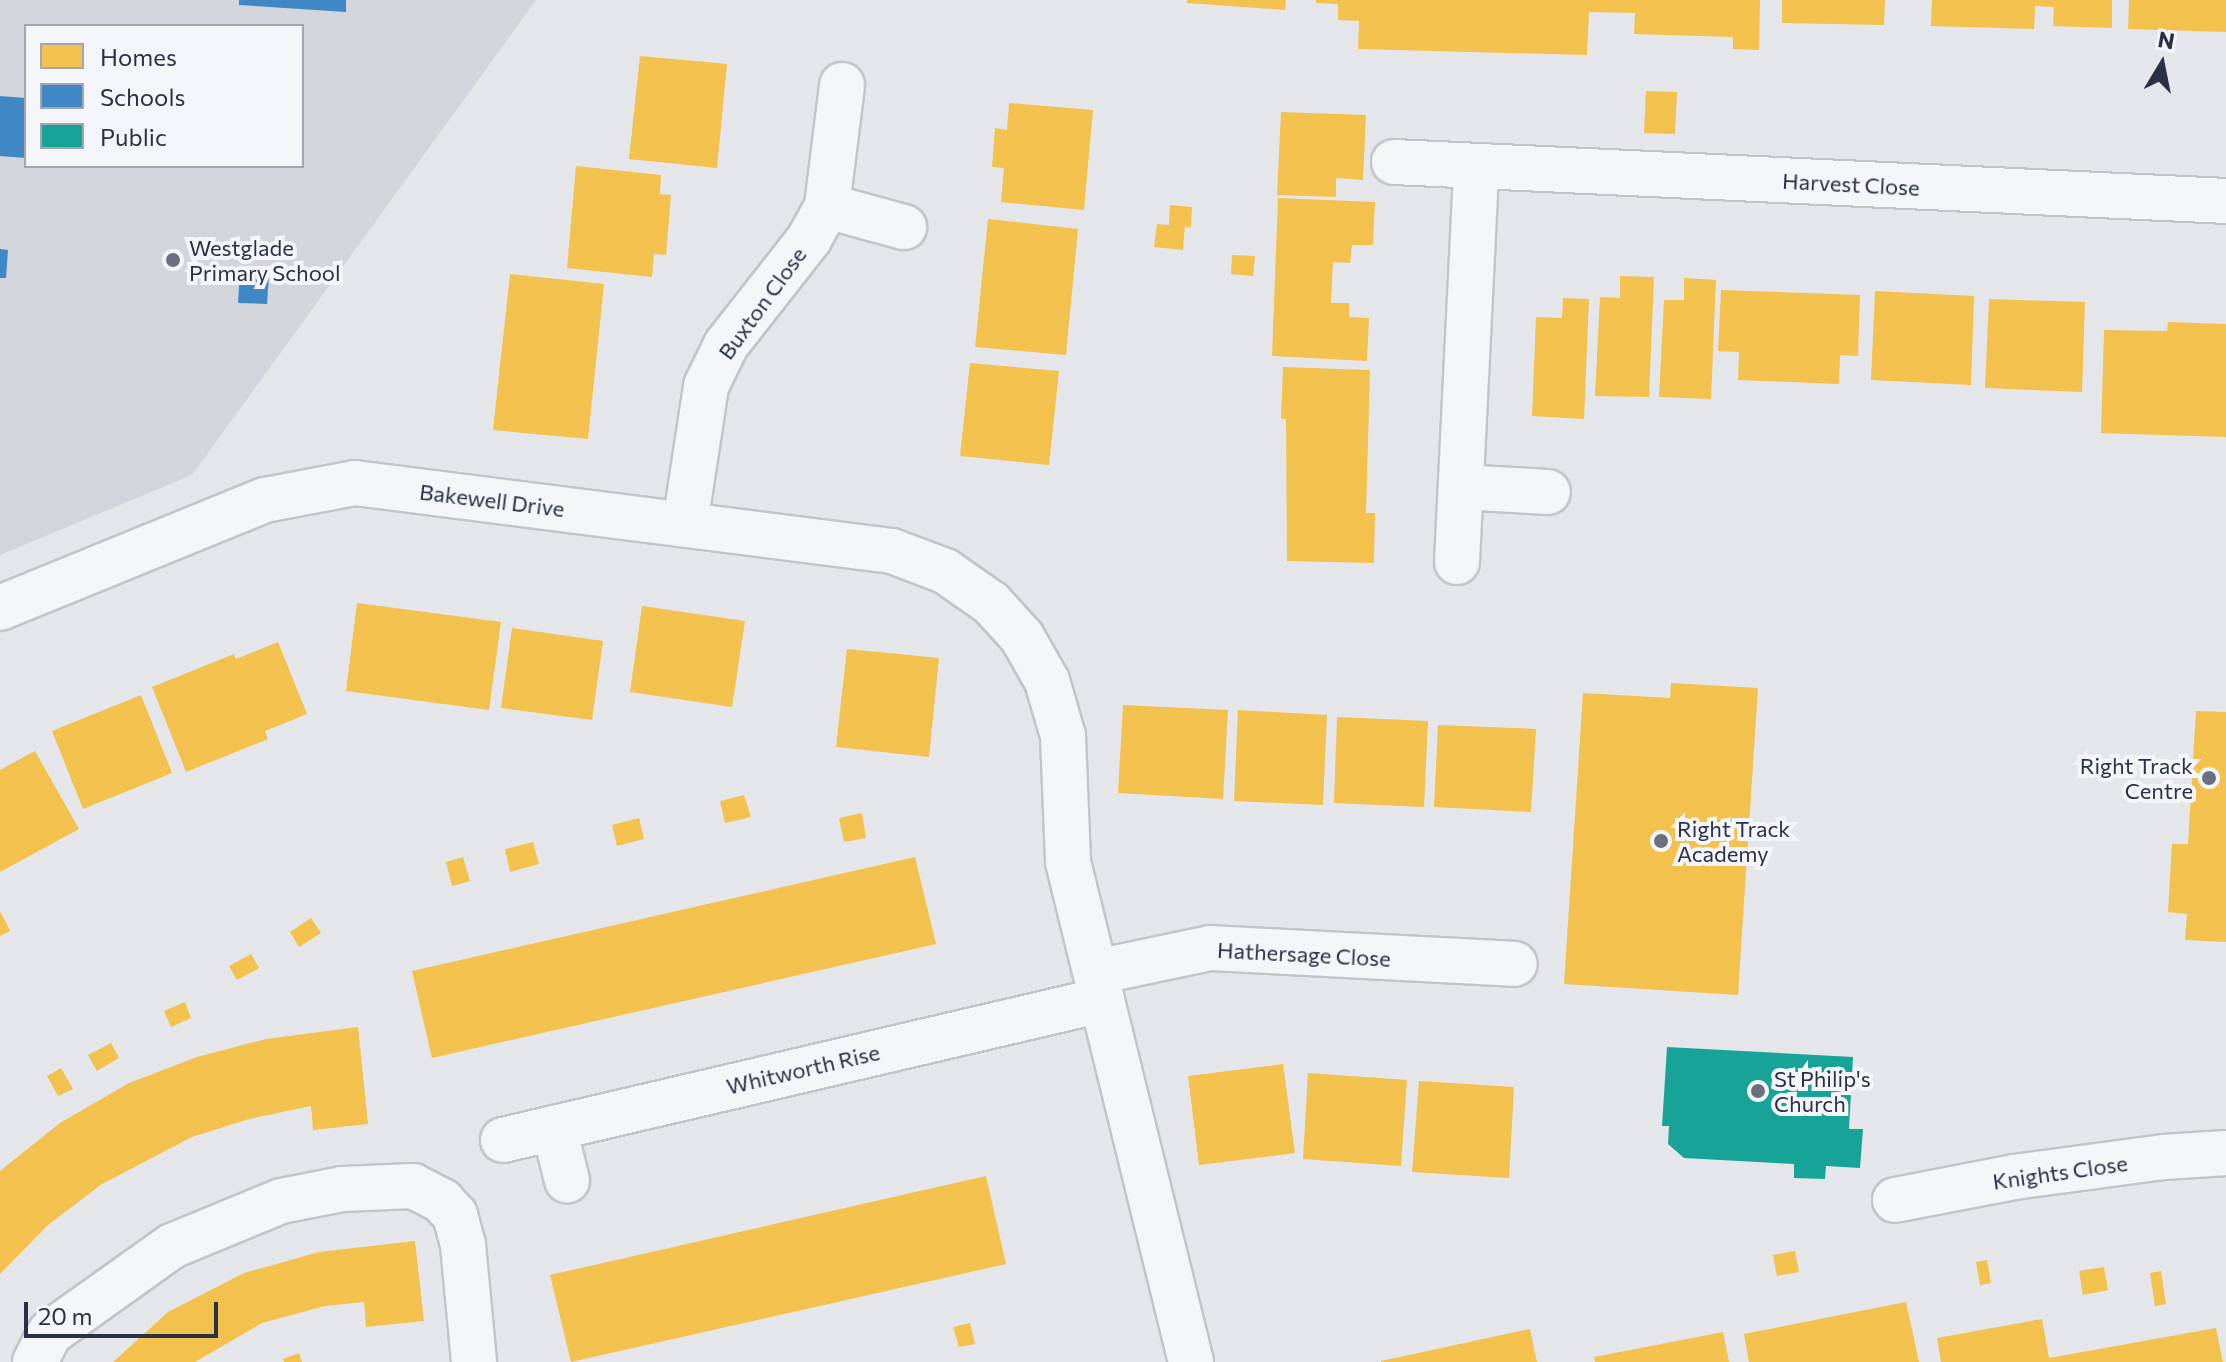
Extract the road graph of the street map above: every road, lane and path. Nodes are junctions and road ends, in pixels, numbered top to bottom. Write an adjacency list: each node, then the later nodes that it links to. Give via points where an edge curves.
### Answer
1 (842, 85): 5 (street, Buxton Close)
2 (1394, 162): 3 (street, Harvest Close)
3 (1476, 167): 4 (street, Harvest Close); 7 (street)
4 (2226, 201)
5 (827, 206): 6 (street); 9 (street, Buxton Close, via 809,239 726,345 706,386)
6 (904, 227)
7 (1461, 487): 8 (street); 10 (street)
8 (1548, 492)
9 (685, 524): 11 (street, Bakewell Drive, via 355,483 265,500); 13 (street, Bakewell Drive, via 892,551 945,571 991,603 1022,637 1047,681 1063,736 1068,862)
10 (1457, 562)
11 (0, 608)
12 (1515, 964): 13 (street, Hathersage Close, via 1211,948)
13 (1099, 986): 14 (street, Whitworth Rise); 21 (street)
14 (554, 1128): 15 (street, Whitworth Rise); 17 (street)
15 (503, 1140)
16 (2226, 1153): 18 (street, Knights Close, via 2014,1177)
17 (567, 1180)
18 (1895, 1200)
19 (35, 1362): 20 (street, via 50,1333 172,1246 281,1201 342,1189 413,1186 442,1201 455,1215 463,1245)
20 (474, 1362)
21 (1191, 1362)

